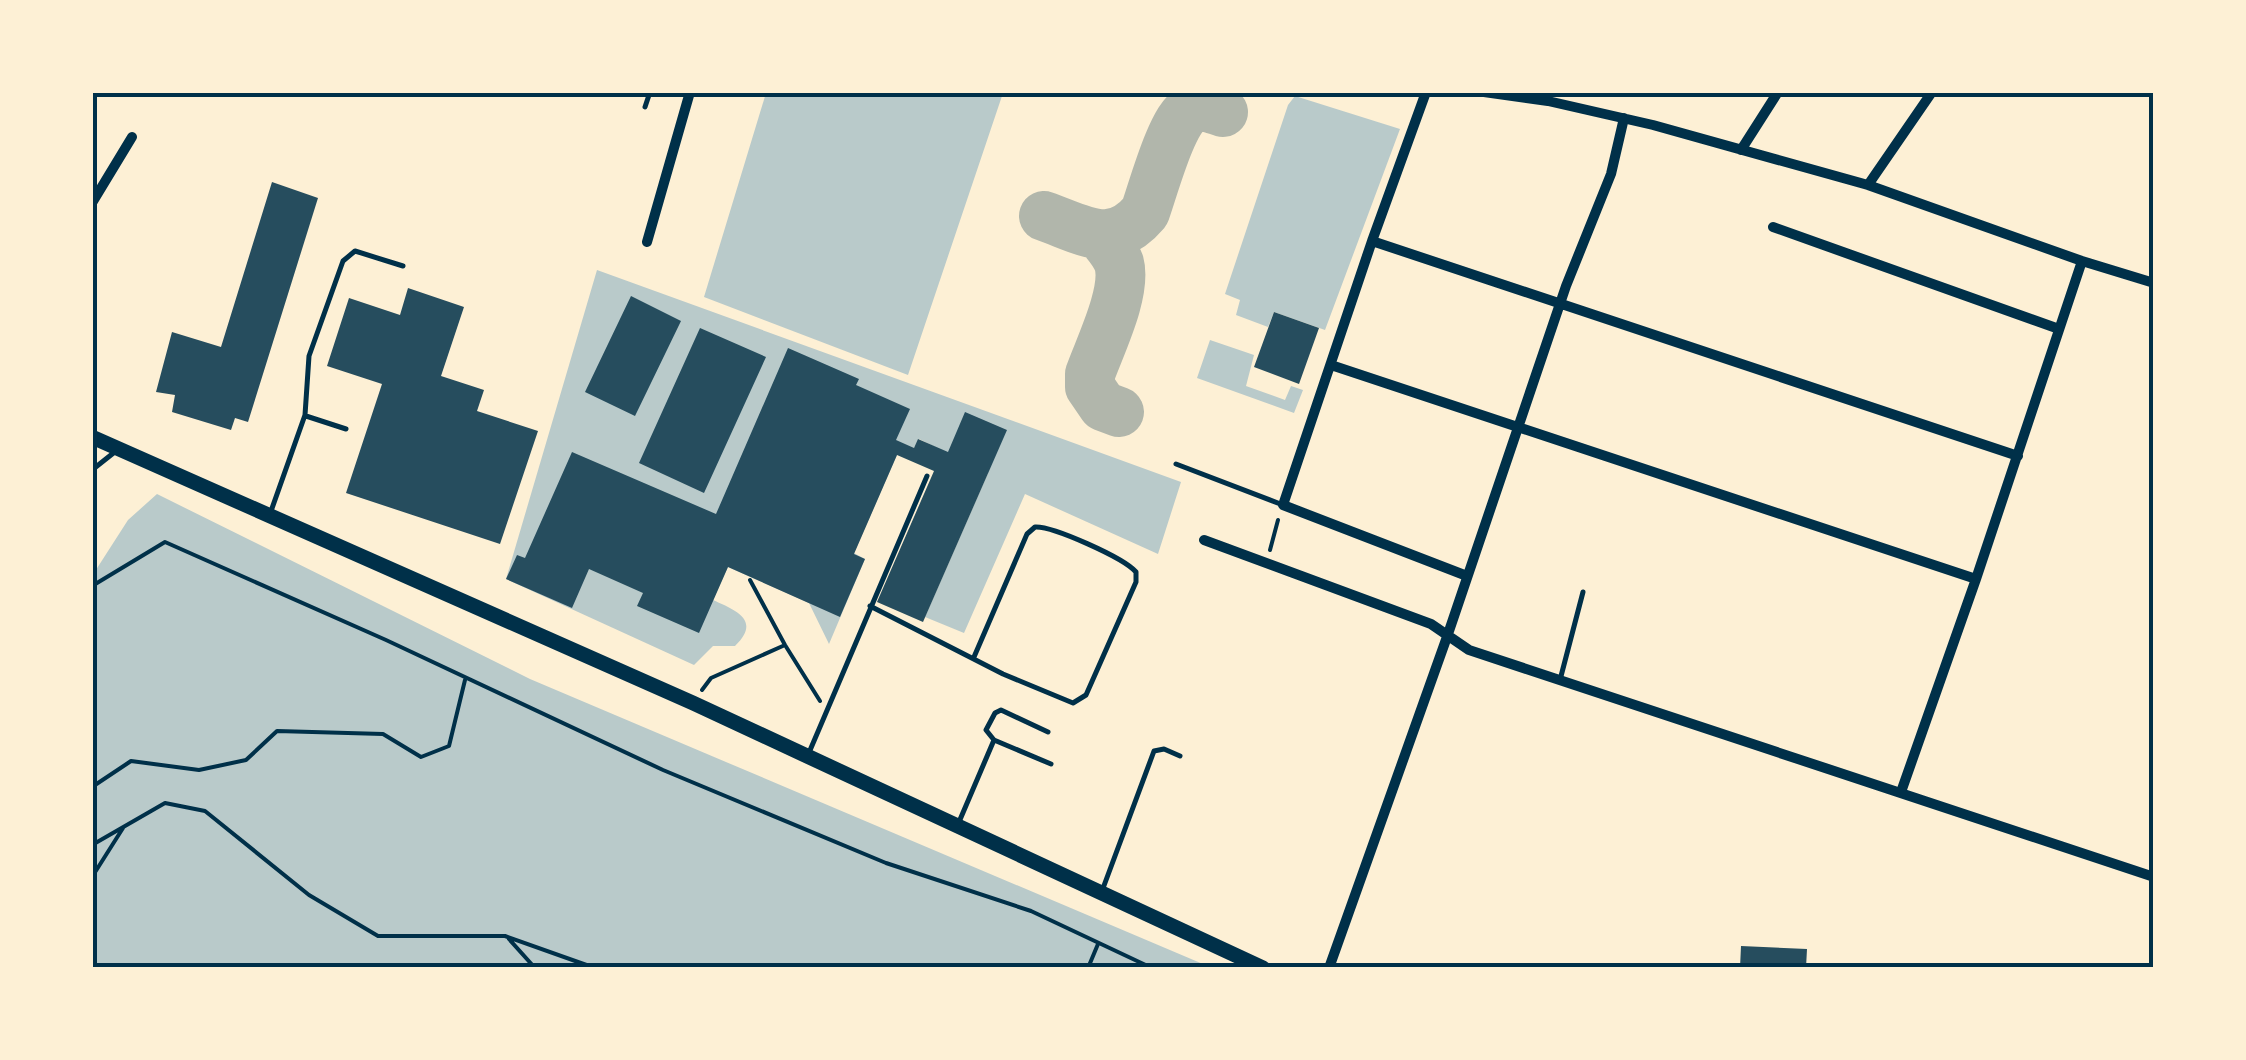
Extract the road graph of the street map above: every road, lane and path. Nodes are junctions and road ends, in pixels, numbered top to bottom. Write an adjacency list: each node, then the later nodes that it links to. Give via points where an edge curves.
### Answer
1 (650, 92): 8 (lane)
2 (690, 92): 16 (street)
3 (1426, 92): 15 (street)
4 (1484, 92): 7 (street)
5 (1778, 92): 11 (street)
6 (1932, 92): 12 (street)
7 (1529, 95): 9 (street)
8 (644, 107)
9 (1624, 118): 11 (street); 20 (street, via 1616,160)
10 (132, 137): 13 (street)
11 (1741, 150): 12 (street)
12 (1868, 185): 17 (street)
13 (92, 203)
14 (1773, 226): 21 (street)
15 (1372, 241): 20 (street); 22 (street)
16 (647, 242)
17 (2082, 261): 19 (street); 21 (street)
18 (403, 266): 23 (lane, via 360,252 346,256 310,356)
19 (2154, 283)
20 (1559, 305): 24 (street); 28 (street)
21 (2060, 330): 28 (street)
22 (1331, 366): 24 (street); 32 (street)
23 (305, 415): 25 (lane); 33 (lane)
24 (1517, 428): 36 (street); 37 (street)
25 (346, 429)
26 (92, 437): 27 (main road)
27 (119, 449): 30 (lane); 33 (main road)
28 (2018, 456): 37 (street)
29 (1176, 464): 32 (lane)
30 (92, 470)
31 (927, 476): 41 (lane)
32 (1282, 505): 35 (path); 36 (street)
33 (269, 516): 47 (main road)
34 (1204, 540): 35 (street)
35 (1266, 564): 42 (street)
36 (1467, 576): 42 (street)
37 (1976, 578): 55 (street)
38 (750, 580): 43 (path)
39 (92, 586): 45 (path, via 165,542)
40 (1583, 592): 46 (lane)
41 (870, 606): 44 (lane); 48 (lane)
42 (1448, 634): 46 (street, via 1469,650); 69 (street)
43 (784, 645): 47 (path, via 711,678); 48 (path)
44 (974, 657): 44 (lane, via 1078,702 1136,572 1068,536 1034,527)
45 (465, 677): 54 (path, via 449,746 420,757 383,734 277,730 246,760 199,770 131,761); 63 (path, via 663,770 886,863 1031,910)
46 (1560, 680): 55 (street)
47 (693, 703): 52 (main road)
48 (826, 711): 52 (lane)
49 (1048, 732): 50 (lane, via 1001,710 987,727)
50 (994, 740): 53 (lane); 57 (lane)
51 (1180, 756): 61 (lane, via 1160,749 1152,754)
52 (807, 758): 57 (main road)
53 (1052, 764)
54 (92, 787)
55 (1901, 792): 60 (street)
56 (125, 824): 58 (path); 59 (path); 62 (path, via 165,804 204,811 309,895 378,936)
57 (958, 825): 61 (main road)
58 (92, 845)
59 (92, 877)
60 (2154, 878)
61 (1101, 894): 68 (main road)
62 (505, 936): 64 (path); 65 (path)
63 (1098, 944): 66 (path); 67 (path)
64 (535, 968)
65 (594, 968)
66 (1088, 968)
67 (1152, 968)
68 (1263, 968)
69 (1329, 968)

